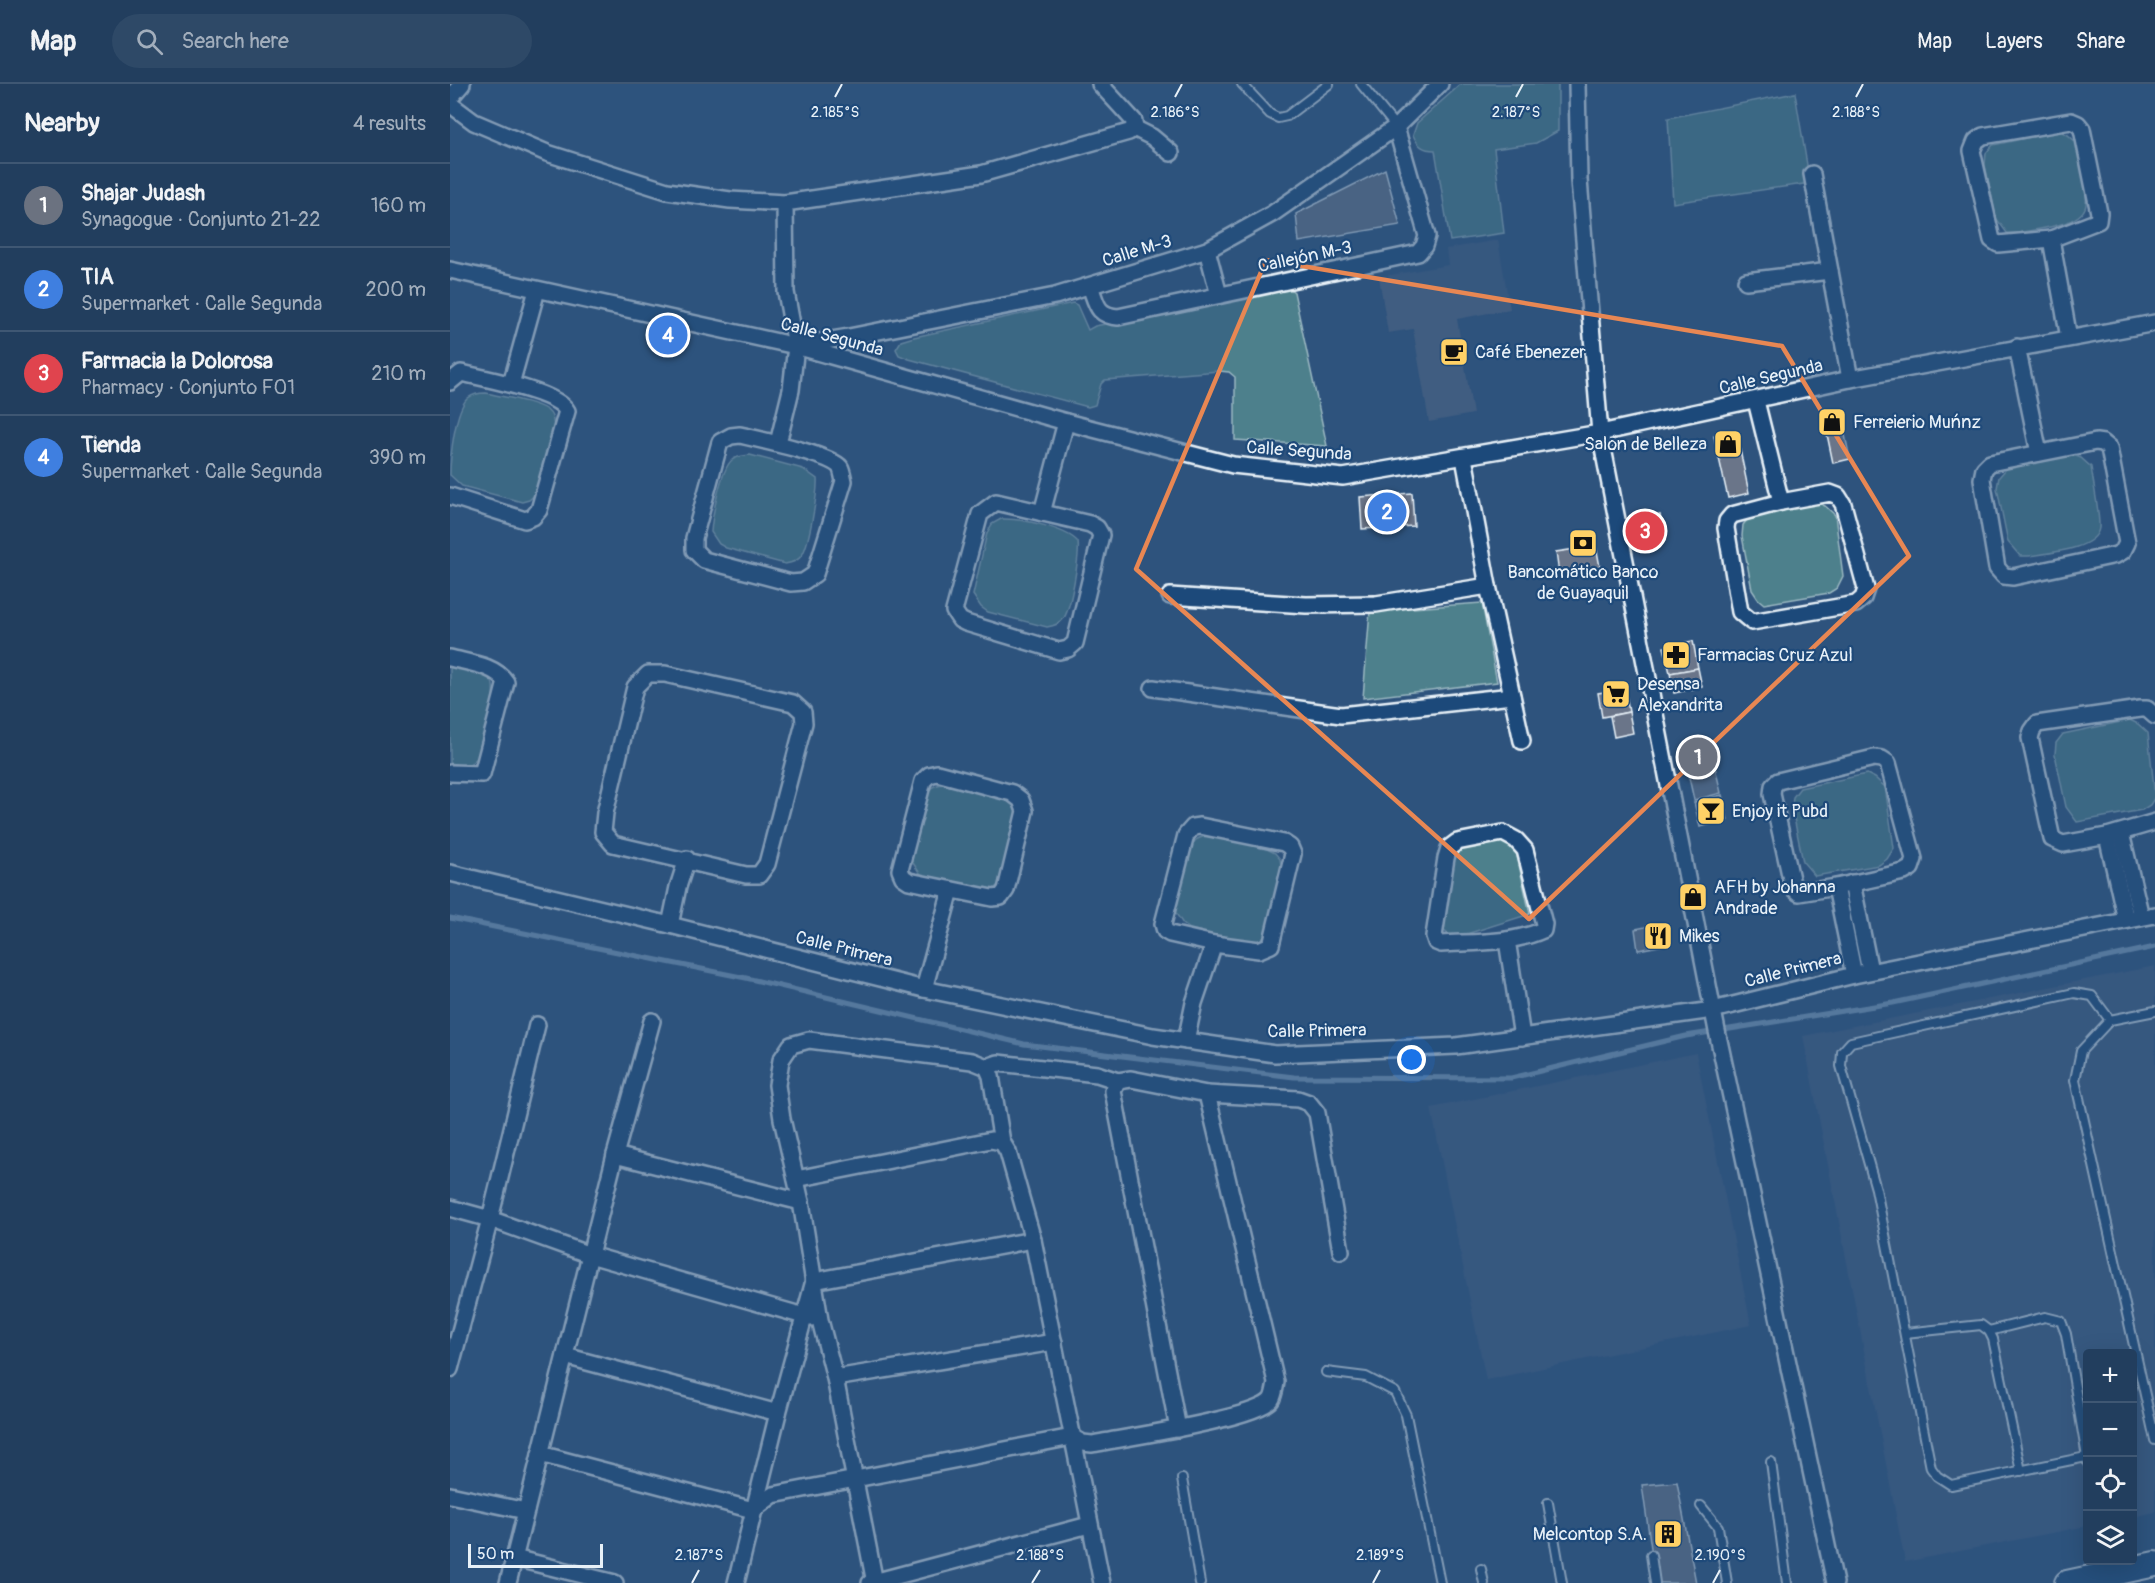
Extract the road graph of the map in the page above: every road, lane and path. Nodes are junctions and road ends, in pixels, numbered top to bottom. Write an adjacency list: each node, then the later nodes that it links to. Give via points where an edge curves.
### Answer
1 (462, 84): 8 (street)
2 (1100, 84): 11 (street, via 1134,121)
3 (1242, 84): 4 (lane, via 1278,118 1287,116)
4 (1329, 84)
5 (1361, 84): 10 (lane)
6 (1440, 84): 10 (street, Calle M-3)
7 (1577, 84): 32 (street, via 1579,180)
8 (450, 98)
9 (450, 104): 14 (street, via 474,122 547,153 667,191)
10 (1396, 127): 16 (street, Calle M-3, via 1272,214); 22 (street, Callejón M-3, via 1427,236 1418,253)
11 (1134, 128): 12 (street); 14 (street, via 981,174)
12 (1171, 153)
13 (1812, 174): 18 (street)
14 (785, 203): 25 (street, via 786,292)
15 (2051, 240): 15 (street, via 2098,221 2082,129 2071,121 1983,136 1972,151 1992,240 2007,245); 24 (street)
16 (1207, 250): 20 (street, Calle M-3); 22 (street)
17 (450, 270): 21 (street, Calle Segunda)
18 (1830, 271): 19 (street); 27 (street)
19 (1746, 281)
20 (1090, 285): 22 (street, Callejón M-3, via 1100,311 1118,317); 25 (street, Calle M-3, via 1055,296)
21 (537, 290): 25 (street, Calle Segunda); 29 (street)
22 (1219, 295)
23 (2155, 323): 24 (street, Calle Segunda)
24 (2069, 338): 26 (street, Calle Segunda)
25 (796, 346): 31 (street, Calle Segunda); 33 (street, via 791,390)
26 (2017, 347): 27 (street, Calle Segunda); 34 (street)
27 (1850, 379): 30 (street, Calle Segunda)
28 (450, 382): 29 (street, via 461,373)
29 (511, 384): 36 (street, via 556,400 567,411 539,510 533,518 525,520)
30 (1756, 401): 32 (street, Calle Segunda); 37 (street)
31 (1066, 422): 35 (street, Calle Segunda, via 1233,465 1342,477); 38 (street)
32 (1600, 434): 35 (street, Calle Segunda); 61 (street)
33 (778, 443): 33 (street, via 740,435 720,442 694,550 704,560 791,583 803,582 815,574 844,481 841,468 833,462)
34 (2038, 453): 34 (street, via 1990,463 1984,470 1982,479 1997,568 2004,576 2013,577 2123,551 2127,543 2109,448 2096,442)
35 (1464, 458): 39 (street)
36 (450, 496)
37 (1781, 502): 37 (street, via 1732,515 1727,521 1740,612 1752,622 1856,604 1866,589 1844,504 1830,493)
38 (1042, 513): 38 (street, via 996,502 980,513 954,611 966,623 1059,651 1075,643 1101,535 1090,524)
39 (1488, 586): 40 (street, via 1376,604 1306,605); 43 (street)
40 (1170, 596)
41 (450, 658): 46 (street, via 491,669 506,682 482,774)
42 (1153, 688): 43 (street, via 1341,715)
43 (1512, 696): 45 (street)
44 (2155, 716): 48 (street, via 2139,708 2037,724 2032,730 2030,738 2052,839 2063,844)
45 (1522, 741)
46 (450, 773)
47 (2155, 822): 48 (street)
48 (2114, 835): 54 (street)
49 (687, 860): 49 (street, via 759,875 767,864 804,723 803,712 793,703 665,674 648,674 635,687 603,832 613,844); 55 (street)
50 (450, 873): 55 (street, Calle Primera)
51 (1852, 883): 52 (street); 52 (street, via 1904,872 1911,868 1914,859 1888,763 1882,759 1778,781 1773,786 1793,888 1806,893); 58 (street)
52 (1836, 887): 59 (street)
53 (951, 890): 53 (street, via 909,881 900,870 923,781 937,773 1012,793 1021,800 1025,811 1006,890 1000,897); 60 (street)
54 (2141, 917): 58 (street, Calle Primera)
55 (670, 925): 60 (street, Calle Primera)
56 (1507, 940): 56 (street, via 1436,942 1446,858 1449,848 1457,842 1503,833 1525,850 1545,924 1543,930 1534,934); 66 (street)
57 (1214, 944): 57 (street, via 1170,934 1162,924 1186,835 1200,826 1290,847 1293,854 1271,945 1259,950); 67 (street)
58 (1870, 972): 59 (street, Calle Primera)
59 (1854, 975): 61 (street, Calle Primera)
60 (924, 989): 67 (street, Calle Primera)
61 (1713, 1010): 66 (street, Calle Primera); 123 (street)
62 (2155, 1011): 63 (lane)
63 (2110, 1020): 84 (lane, via 2092,996 2073,993 1851,1042 1842,1052 1841,1066 1876,1189); 93 (lane, via 2081,1051 2075,1080)
64 (652, 1021): 72 (street)
65 (537, 1025): 76 (street)
66 (1522, 1036): 67 (street, Calle Primera, via 1456,1046 1275,1054)
67 (1186, 1041)
68 (987, 1067): 69 (street, via 998,1064 1042,1068 1097,1074); 71 (street); 73 (street, via 972,1061 809,1040 790,1045 781,1060 777,1084)
69 (1118, 1081): 70 (street, via 1131,1079); 91 (street, via 1113,1091)
70 (1206, 1094): 78 (street, via 1298,1099 1309,1103 1317,1113); 91 (street, via 1276,1383 1272,1399 1258,1409)
71 (1002, 1142): 73 (street, via 991,1140); 77 (street)
72 (615, 1155): 74 (street); 79 (street)
73 (796, 1179): 74 (street)
74 (801, 1202): 80 (street)
75 (450, 1208): 76 (street)
76 (490, 1219): 79 (street); 87 (street)
77 (1033, 1240): 80 (street); 85 (street)
78 (1341, 1251)
79 (590, 1255): 81 (street); 86 (street)
80 (814, 1281): 81 (street); 82 (street)
81 (804, 1317): 82 (street); 90 (street)
82 (820, 1320): 89 (street)
83 (1989, 1331): 84 (lane, via 1982,1325); 95 (lane, via 2046,1317 2061,1321); 98 (lane)
84 (1905, 1333): 98 (lane, via 1931,1468 1937,1476 1951,1485)
85 (1054, 1342): 89 (street); 92 (street)
86 (565, 1356): 90 (street); 94 (street)
87 (450, 1370)
88 (1326, 1372): 117 (lane, via 1366,1377 1395,1392 1406,1415)
89 (835, 1378): 99 (street)
90 (778, 1413): 104 (street)
91 (1178, 1429): 92 (street, via 1092,1444)
92 (1072, 1437): 99 (street); 106 (street)
93 (2155, 1440)
94 (540, 1454): 104 (street); 105 (street)
95 (2086, 1457)
96 (2083, 1461): 98 (lane)
97 (1770, 1462): 122 (lane)
98 (2021, 1471)
99 (855, 1478): 104 (street, via 773,1495); 114 (street)
100 (1182, 1479): 116 (lane)
101 (450, 1495): 105 (street)
102 (1548, 1503): 119 (lane)
103 (1701, 1506): 121 (lane, via 1718,1527)
104 (753, 1510): 113 (street)
105 (526, 1511): 108 (street)
106 (1089, 1525): 114 (street); 115 (street)
107 (1651, 1555): 120 (lane)
108 (514, 1558): 111 (street); 112 (street)
109 (2155, 1564): 124 (main road, via 2107,1571)
110 (1481, 1569): 118 (lane)
111 (508, 1583)
112 (615, 1583)
113 (736, 1583)
114 (873, 1583)
115 (1102, 1583)
116 (1200, 1583)
117 (1440, 1583)
118 (1484, 1583)
119 (1562, 1583)
120 (1655, 1583)
121 (1727, 1583)
122 (1787, 1583)
123 (1835, 1583)
124 (2067, 1583)

